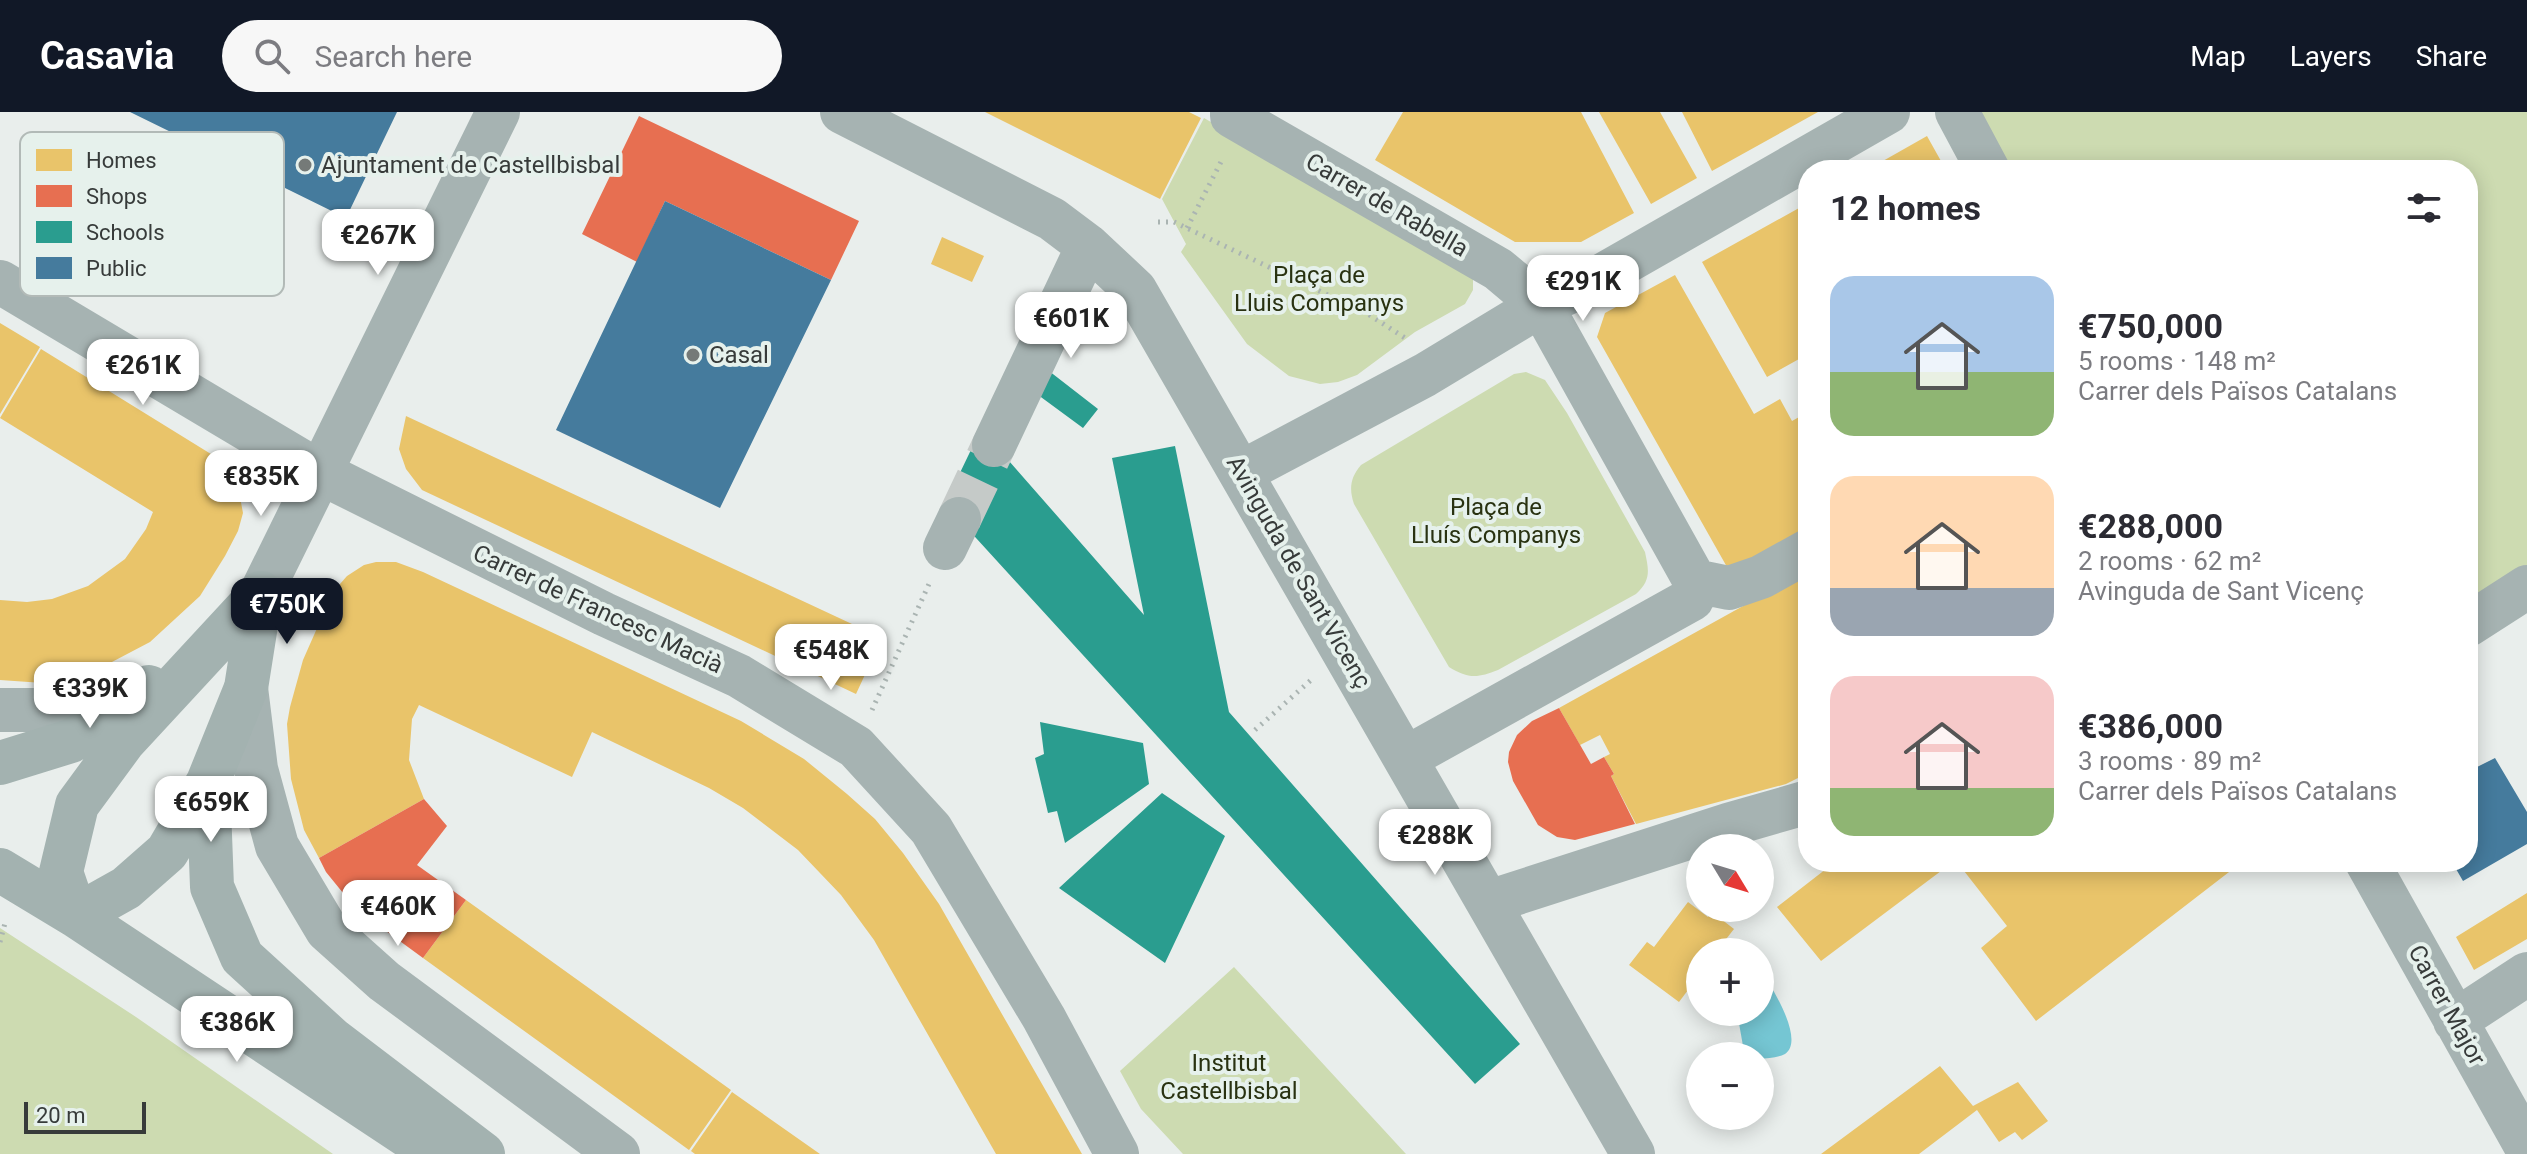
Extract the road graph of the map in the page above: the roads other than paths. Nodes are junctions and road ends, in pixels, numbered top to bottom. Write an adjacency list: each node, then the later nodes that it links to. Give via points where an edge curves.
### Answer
1 (498, 112): 16 (street)
2 (842, 112): 9 (street, Avinguda de Sant Vicenç, via 1052,219)
3 (1888, 112): 6 (street)
4 (1957, 112): 7 (street)
5 (1237, 117): 13 (street, Carrer de Rabella, via 1498,269)
6 (1804, 160)
7 (1983, 160)
8 (1798, 163): 13 (street)
9 (1088, 246): 14 (street); 15 (street, Avinguda de Sant Vicenç, via 1135,290)
10 (0, 282): 11 (street, Carrer de Francesc Macià)
11 (20, 294)
12 (24, 296): 16 (street, Carrer de Francesc Macià)
13 (1541, 305): 15 (street, via 1425,375); 18 (street)
14 (994, 445)
15 (1242, 472): 25 (street, Avinguda de Sant Vicenç)
16 (321, 473): 20 (street); 39 (street, Carrer de Francesc Macià, via 739,676 856,747 931,829 1044,1018)
17 (1798, 557): 18 (street, via 1729,588)
18 (1695, 581): 25 (street, via 1692,599)
19 (2527, 587): 21 (street)
20 (261, 593): 22 (street); 24 (street); 32 (street, via 124,741 77,805 61,872)
21 (2478, 619)
22 (246, 688): 27 (street); 38 (street, via 256,769 277,846 327,930 384,981)
23 (0, 710): 24 (street)
24 (120, 710): 26 (street, via 71,741)
25 (1406, 758): 31 (street, Avinguda de Sant Vicenç)
26 (0, 763)
27 (208, 782): 32 (street, via 167,852 126,888); 37 (street, via 212,887 242,957 332,1039)
28 (1798, 805): 31 (street)
29 (0, 870): 32 (street)
30 (2373, 872): 34 (street, Carrer Major)
31 (1489, 902): 40 (street, Avinguda de Sant Vicenç)
32 (76, 916): 36 (street)
33 (2527, 974): 34 (street)
34 (2455, 1021): 35 (street, Carrer Major)
35 (2525, 1141)
36 (435, 1154)
37 (483, 1154)
38 (618, 1154)
39 (1117, 1154)
40 (1633, 1154)

